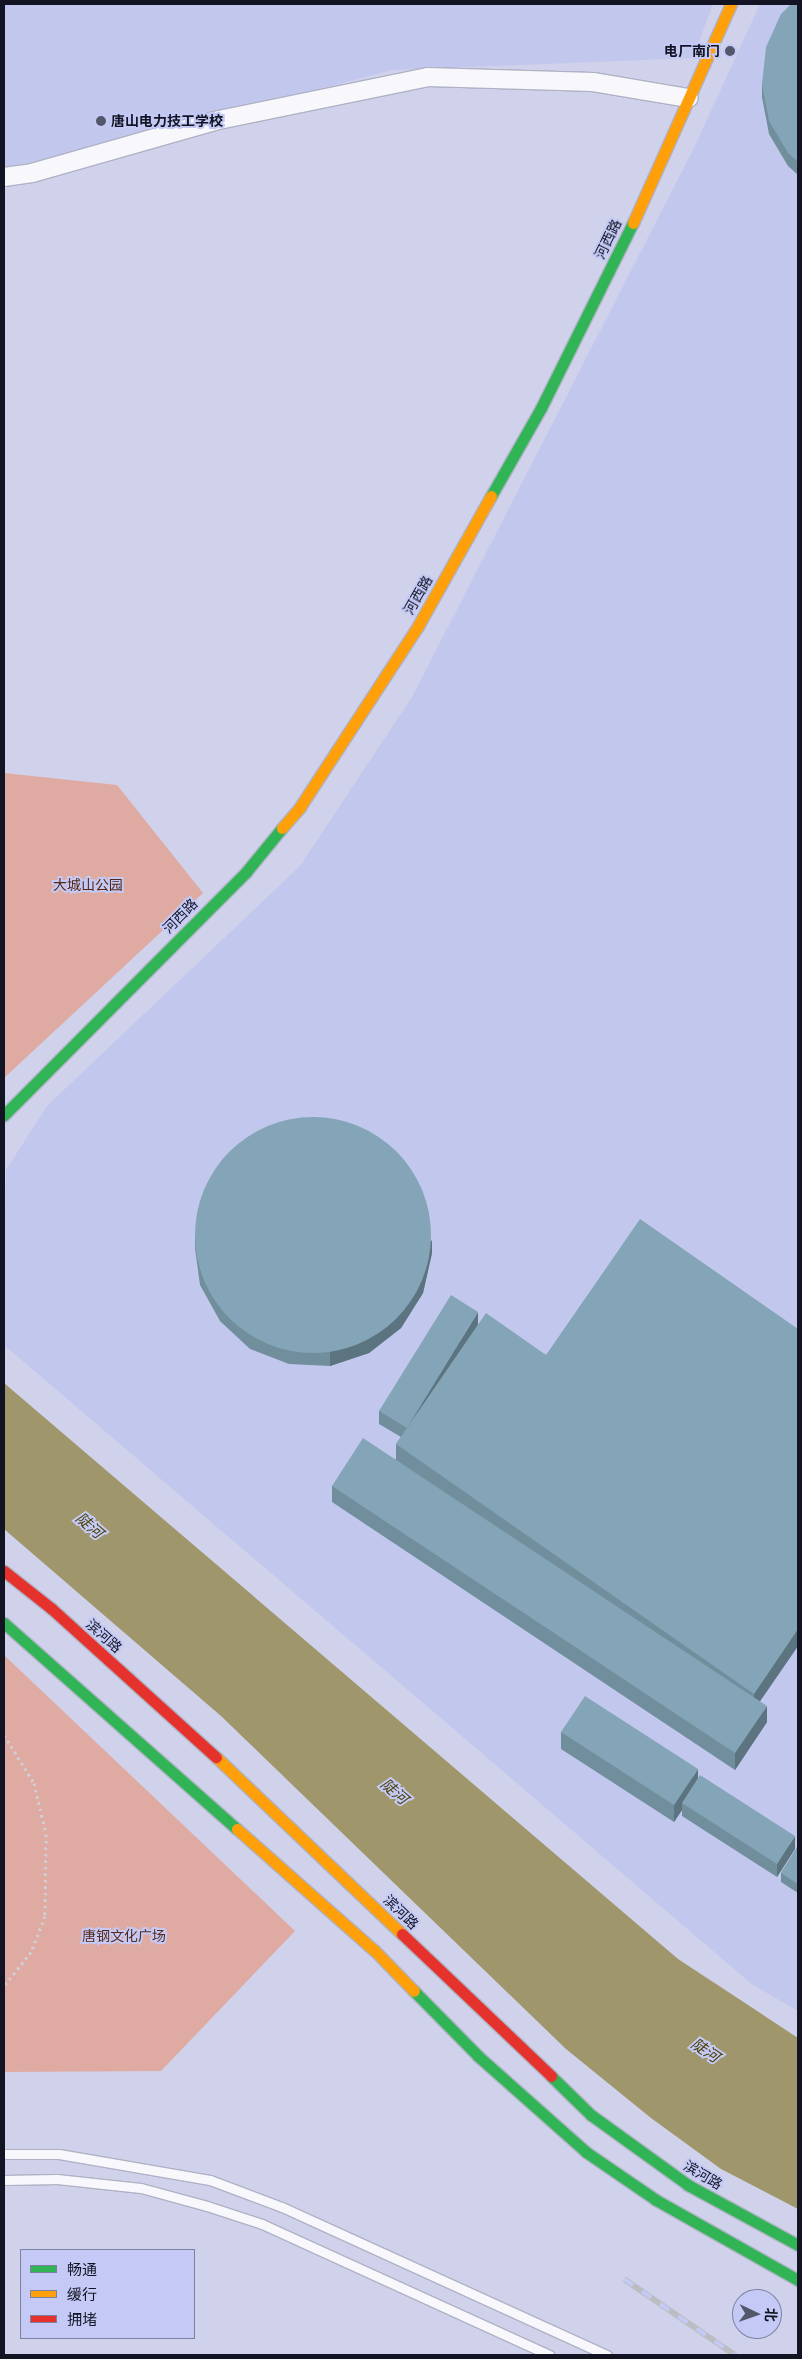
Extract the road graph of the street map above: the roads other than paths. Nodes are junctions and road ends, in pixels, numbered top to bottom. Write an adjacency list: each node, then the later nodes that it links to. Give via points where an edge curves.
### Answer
1 (731, 4): 2 (main road, 河西路)
2 (689, 98): 3 (street, via 593,82 428,77 214,121 32,173); 4 (main road, 河西路, via 641,206 541,408 418,626 300,806 246,872)
3 (4, 177)
4 (4, 1115)
5 (4, 1571): 9 (main road, 滨河路, via 52,1609 235,1774 591,2115 688,2186)
6 (4, 1623): 10 (main road, via 374,1950 478,2056 586,2152 656,2200)
7 (4, 2154): 12 (lane, via 59,2154 210,2180 282,2207)
8 (4, 2180): 11 (lane, via 57,2179 141,2188 207,2206 262,2224)
9 (798, 2245)
10 (798, 2280)
11 (550, 2355)
12 (607, 2355)

